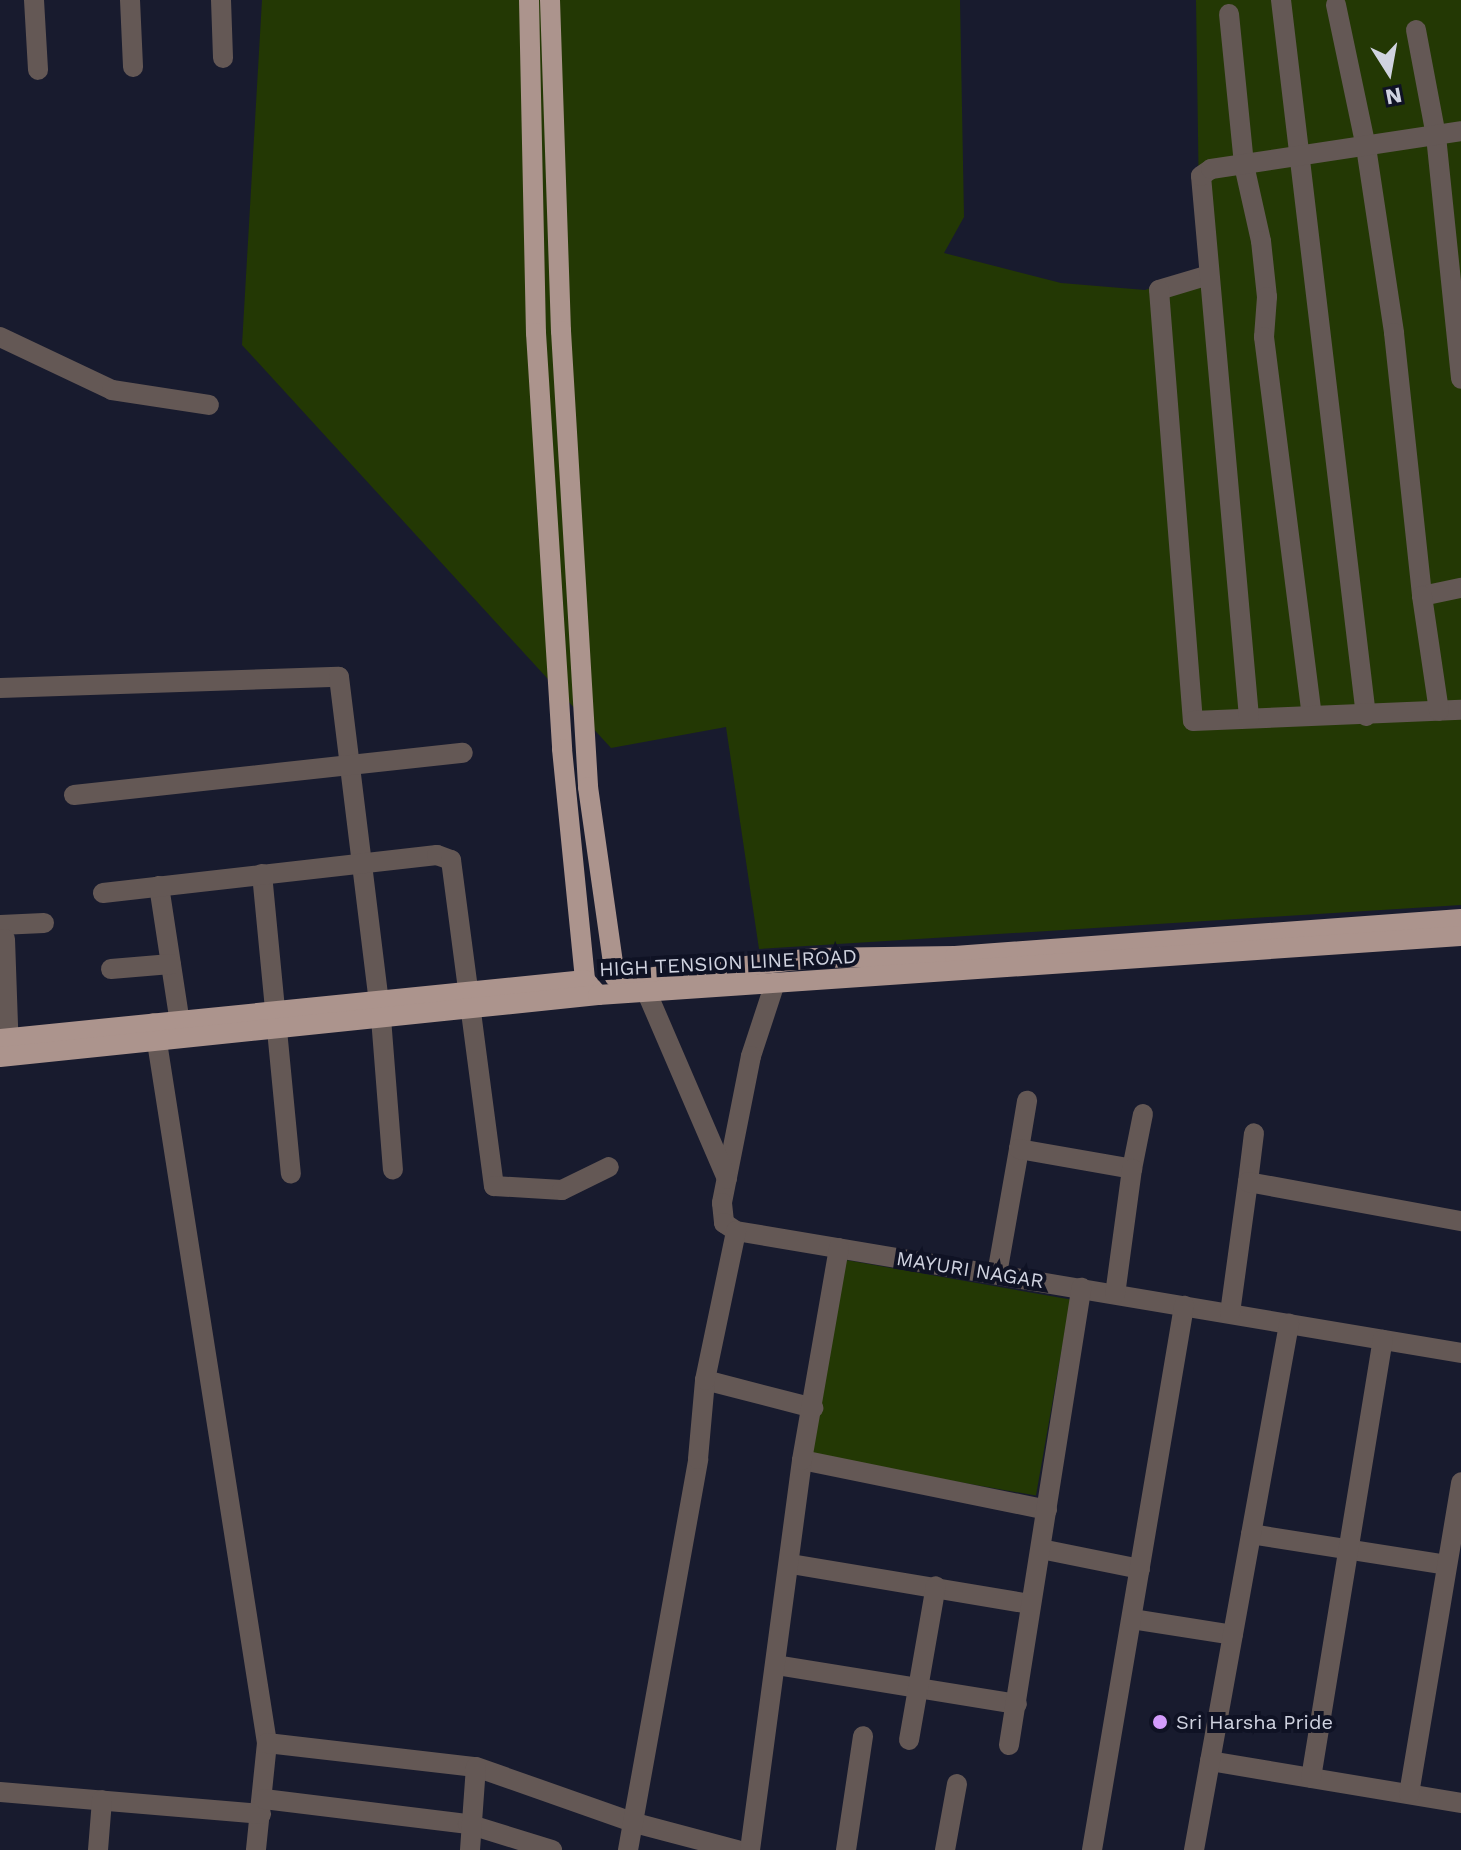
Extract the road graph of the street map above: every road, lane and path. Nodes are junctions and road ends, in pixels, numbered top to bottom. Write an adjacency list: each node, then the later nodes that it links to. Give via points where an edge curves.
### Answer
1 (34, 0): 12 (street)
2 (130, 0): 11 (street)
3 (221, 0): 10 (street)
4 (529, 0): 20 (main road)
5 (550, 0): 19 (main road)
6 (1281, 0): 16 (street)
7 (1336, 5): 15 (street)
8 (1229, 14): 17 (street)
9 (1416, 30): 14 (street)
10 (223, 58)
11 (133, 67)
12 (38, 70)
13 (1461, 131): 14 (street)
14 (1436, 136): 15 (street); 22 (street)
15 (1366, 147): 16 (street); 25 (street, via 1394,333)
16 (1302, 157): 17 (street); 30 (street)
17 (1244, 165): 18 (street, via 1211,169 1201,176); 29 (street, via 1261,241 1267,297 1264,337)
18 (1209, 275): 31 (street); 31 (street, via 1159,290 1193,721)
19 (561, 331): 20 (main road); 43 (main road, HIGH TENSION LINE ROAD, via 588,787 612,970 622,980 774,961)
20 (536, 333): 47 (main road, via 562,749)
21 (0, 337): 23 (street, via 112,390)
22 (1461, 379)
23 (209, 405)
24 (1461, 588): 25 (street)
25 (1422, 596): 28 (street)
26 (0, 688): 33 (street, via 339,677)
27 (1461, 710): 28 (street)
28 (1439, 711): 30 (street)
29 (1312, 715): 30 (street); 31 (street)
30 (1366, 716)
31 (1249, 717)
32 (463, 753): 33 (street)
33 (351, 768): 34 (street); 35 (street)
34 (74, 795)
35 (358, 862): 36 (street); 49 (street, via 437,855 451,860); 50 (street)
36 (262, 874): 37 (street); 51 (street)
37 (159, 886): 38 (street); 44 (street)
38 (103, 893)
39 (1461, 919): 43 (main road, HIGH TENSION LINE ROAD)
40 (44, 923): 41 (street)
41 (3, 932): 54 (street)
42 (1461, 936): 43 (main road, HIGH TENSION LINE ROAD)
43 (1160, 948): 46 (main road, HIGH TENSION LINE ROAD)
44 (171, 964): 45 (street); 52 (street)
45 (111, 969)
46 (775, 983): 48 (main road, HIGH TENSION LINE ROAD); 63 (street, via 751,1056)
47 (592, 988): 48 (main road, HIGH TENSION LINE ROAD); 49 (main road, HIGH TENSION LINE ROAD)
48 (647, 993): 63 (street)
49 (473, 1001): 50 (main road, HIGH TENSION LINE ROAD); 59 (street, via 494,1186 562,1190)
50 (379, 1009): 51 (main road); 61 (street)
51 (277, 1019): 52 (main road); 62 (street)
52 (181, 1029): 53 (main road)
53 (156, 1032): 54 (main road); 96 (street)
54 (4, 1048)
55 (1027, 1101): 58 (street)
56 (1143, 1114): 60 (street)
57 (1254, 1133): 64 (street)
58 (1019, 1149): 60 (street); 68 (street)
59 (609, 1167)
60 (1132, 1169): 70 (street)
61 (393, 1170)
62 (291, 1174)
63 (727, 1179): 66 (street, via 721,1213)
64 (1248, 1182): 65 (street); 72 (street)
65 (1461, 1221)
66 (736, 1231): 67 (street, MAYURI NAGAR); 76 (street)
67 (839, 1248): 68 (street, MAYURI NAGAR); 77 (street)
68 (997, 1274): 69 (street, MAYURI NAGAR)
69 (1081, 1288): 70 (street, MAYURI NAGAR); 80 (street)
70 (1115, 1294): 71 (street, MAYURI NAGAR)
71 (1184, 1306): 72 (street, MAYURI NAGAR); 86 (street)
72 (1230, 1313): 73 (street, MAYURI NAGAR)
73 (1289, 1324): 74 (street, MAYURI NAGAR); 81 (street)
74 (1383, 1340): 75 (street, MAYURI NAGAR); 83 (street)
75 (1460, 1348)
76 (705, 1380): 77 (street); 107 (street, via 698,1459)
77 (813, 1408): 78 (street)
78 (802, 1460): 80 (street); 84 (street)
79 (1461, 1482): 85 (street)
80 (1047, 1510): 82 (street)
81 (1251, 1534): 83 (street); 90 (street)
82 (1041, 1549): 86 (street); 88 (street)
83 (1349, 1549): 85 (street); 100 (street)
84 (791, 1564): 87 (street); 91 (street)
85 (1447, 1565): 103 (street)
86 (1140, 1569): 89 (street)
87 (936, 1586): 88 (street); 92 (street)
88 (1031, 1604): 93 (street)
89 (1132, 1619): 90 (street); 119 (street)
90 (1233, 1635): 98 (street)
91 (776, 1665): 92 (street); 116 (street)
92 (918, 1685): 93 (street); 95 (street)
93 (1017, 1704): 97 (street)
94 (863, 1736): 117 (street)
95 (909, 1740)
96 (267, 1743): 99 (street); 106 (street)
97 (1009, 1745)
98 (1210, 1761): 100 (street); 120 (street)
99 (476, 1767): 107 (street); 108 (street)
100 (1311, 1778): 103 (street)
101 (957, 1784): 118 (street)
102 (0, 1792): 104 (street)
103 (1409, 1794): 105 (street)
104 (102, 1800): 106 (street); 110 (street)
105 (1461, 1803)
106 (262, 1807): 108 (street); 111 (street)
107 (635, 1823): 114 (street); 115 (street)
108 (468, 1824): 109 (street); 112 (street)
109 (529, 1846): 113 (street)
110 (98, 1850)
111 (256, 1850)
112 (470, 1850)
113 (552, 1850)
114 (628, 1850)
115 (737, 1850)
116 (750, 1850)
117 (846, 1850)
118 (945, 1850)
119 (1092, 1850)
120 (1194, 1850)

